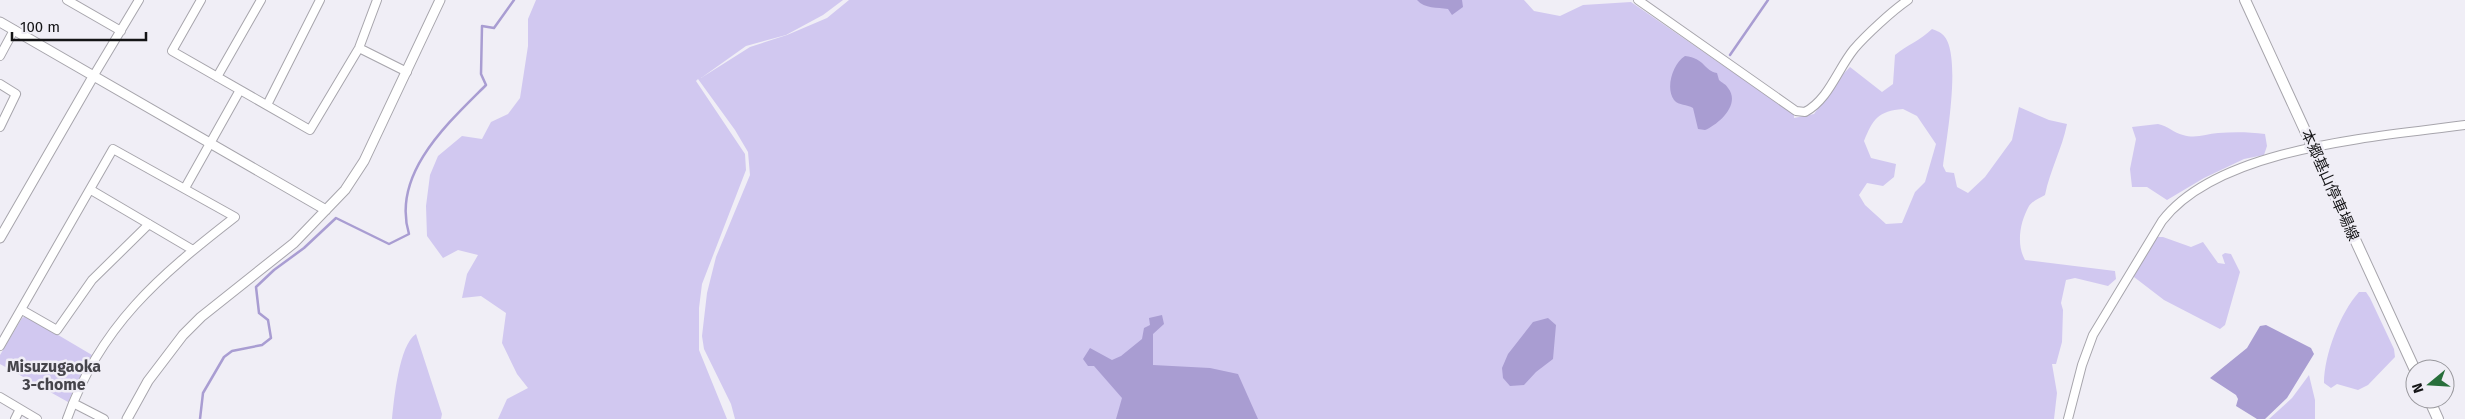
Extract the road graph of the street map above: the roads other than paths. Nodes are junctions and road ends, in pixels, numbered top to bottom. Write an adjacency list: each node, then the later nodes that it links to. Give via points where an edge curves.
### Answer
1 (67, 0): 13 (street)
2 (139, 0): 13 (street)
3 (201, 0): 18 (street, via 172,51)
4 (261, 0): 18 (street)
5 (320, 0): 21 (street)
6 (377, 0): 14 (street)
7 (440, 0): 16 (street)
8 (1638, 0): 9 (street, via 1796,111 1805,112 1816,107 1824,97 1855,48)
9 (1908, 0)
10 (2245, 0): 25 (main road, 本郷基山停車場線)
11 (0, 22): 12 (street)
12 (14, 30): 15 (street); 17 (street)
13 (121, 31): 17 (street)
14 (359, 48): 16 (street); 21 (street, via 312,129)
15 (0, 56)
16 (407, 72): 28 (street, via 364,161 345,190)
17 (94, 75): 24 (street); 30 (street)
18 (217, 77): 20 (street)
19 (0, 84): 23 (street, via 16,94)
20 (240, 90): 21 (street); 24 (street)
21 (267, 105)
22 (2465, 125): 25 (street)
23 (0, 127)
24 (212, 143): 26 (street); 28 (street)
25 (2313, 146): 34 (main road, 本郷基山停車場線); 43 (street, via 2232,171 2171,209 2093,336)
26 (185, 188): 27 (street, via 113,149); 31 (street, via 235,218)
27 (91, 190): 29 (street); 32 (street)
28 (326, 210): 42 (street, via 294,243 183,335 148,381)
29 (149, 224): 31 (street); 32 (street, via 92,280 57,330)
30 (0, 238)
31 (193, 250): 36 (street, via 143,295 112,332 97,353)
32 (22, 310): 33 (street)
33 (0, 346)
34 (2410, 359)
35 (0, 397): 37 (street)
36 (73, 403): 40 (street); 41 (street)
37 (20, 409): 38 (street); 39 (street)
38 (15, 419)
39 (37, 419)
40 (67, 419)
41 (104, 419)
42 (127, 419)
43 (2068, 419)

